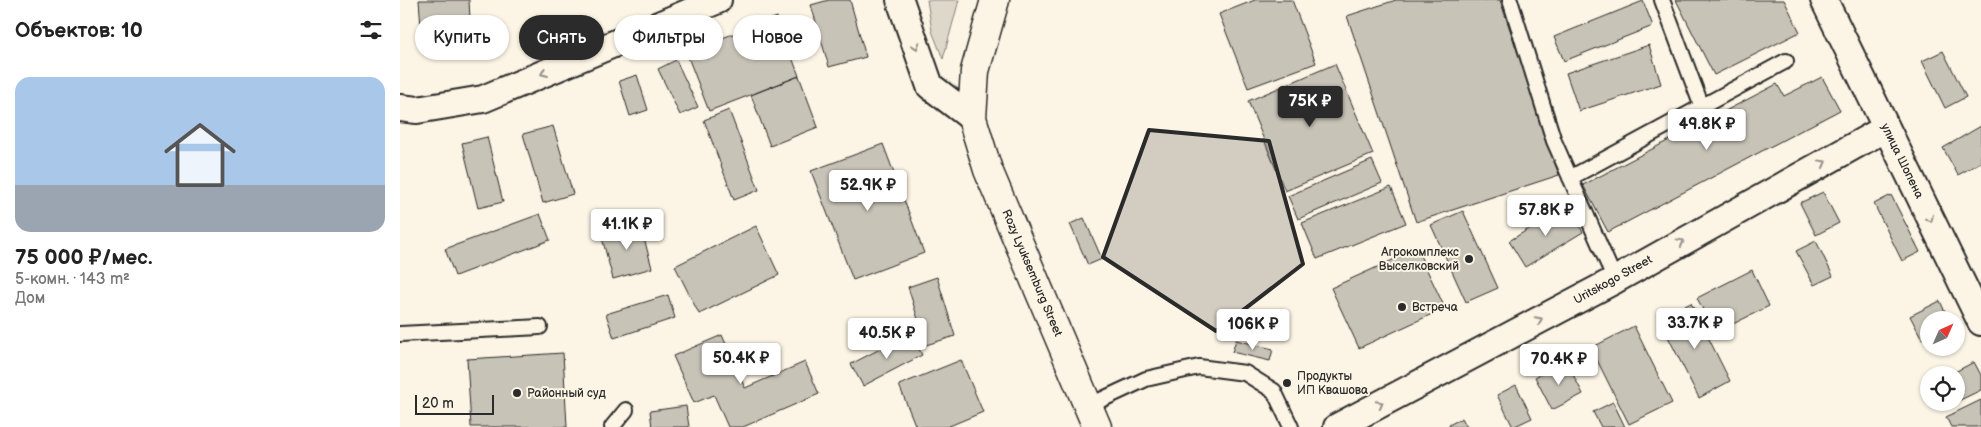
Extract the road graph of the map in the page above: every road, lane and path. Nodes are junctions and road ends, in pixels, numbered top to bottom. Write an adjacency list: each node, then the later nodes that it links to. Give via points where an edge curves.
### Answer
1 (718, 0): 9 (street, one-way to 9, via 483,99 417,110)
2 (900, 0): 10 (street, one-way to 10, via 930,86)
3 (995, 0): 10 (main road, Rozy Lyuksemburg Street, via 975,71)
4 (1510, 0): 12 (lane, via 1554,142)
5 (1662, 0): 8 (lane)
6 (1824, 0): 11 (street, улица Шопена)
7 (1786, 61): 8 (lane)
8 (1702, 107): 12 (lane)
9 (400, 108)
10 (972, 118): 18 (main road, Rozy Lyuksemburg Street, via 988,170)
11 (1886, 128): 13 (street, Uritskogo Street, one-way to 11); 14 (street, улица Шопена, one-way to 14)
12 (1570, 178): 13 (lane)
13 (1615, 280): 21 (street, Uritskogo Street, one-way to 13)
14 (1981, 322)
15 (540, 327): 16 (lane)
16 (400, 334)
17 (626, 410): 19 (lane)
18 (1092, 416): 20 (lane, via 1146,379 1199,367 1245,373 1274,391)
19 (612, 427)
20 (1291, 427)
21 (1336, 427)

